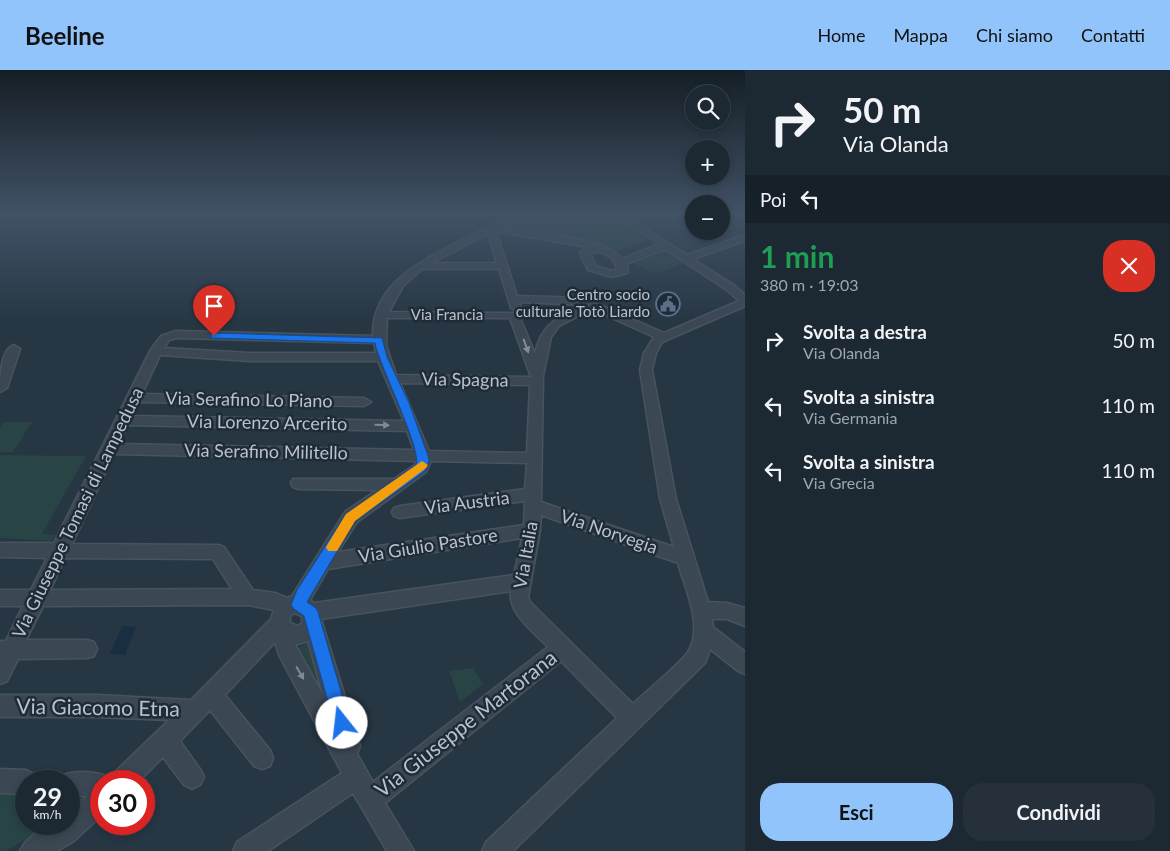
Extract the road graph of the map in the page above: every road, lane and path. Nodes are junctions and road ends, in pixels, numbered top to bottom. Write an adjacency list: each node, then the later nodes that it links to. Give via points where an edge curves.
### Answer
1 (450, 250): 10 (street)
2 (498, 250): 11 (street)
3 (587, 250): 9 (street, via 586,256 597,271 618,273 623,268)
4 (605, 250): 9 (street, via 613,253)
5 (643, 250): 9 (street)
6 (674, 250): 8 (street)
7 (708, 250): 8 (street)
8 (686, 258): 13 (street)
9 (618, 260)
10 (420, 266): 11 (street); 15 (street, via 393,291)
11 (503, 266): 12 (street)
12 (514, 299): 14 (street, via 571,299); 16 (street, via 517,312)
13 (745, 301): 17 (street)
14 (593, 304): 17 (street); 23 (street, Via Italia, via 551,328 543,344)
15 (381, 315): 16 (street, Via Francia); 18 (street)
16 (514, 315): 23 (street, one-way to 23)
17 (663, 337): 39 (street, via 654,344 646,378 668,499)
18 (378, 340): 20 (street, via 176,334 165,338); 21 (street)
19 (14, 348): 24 (street)
20 (156, 351): 21 (street, via 249,357); 25 (street, Via Giuseppe Tomasi di Lampedusa)
21 (382, 357): 22 (street)
22 (392, 379): 23 (street, Via Spagna); 28 (street)
23 (538, 379): 31 (street, Via Italia)
24 (0, 388)
25 (134, 398): 26 (street, Via Serafino Lo Piano); 27 (street, Via Giuseppe Tomasi di Lampedusa)
26 (364, 402)
27 (123, 420): 28 (street, Via Lorenzo Arcerito, one-way to 28); 29 (street, Via Giuseppe Tomasi di Lampedusa)
28 (411, 426): 30 (street)
29 (109, 449): 30 (street, Via Serafino Militello); 38 (street, Via Giuseppe Tomasi di Lampedusa)
30 (422, 456): 31 (street, Via Serafino Militello); 33 (street, via 424,461 420,468)
31 (535, 458): 34 (street, Via Italia)
32 (299, 483): 33 (street)
33 (397, 485): 40 (street, via 351,517)
34 (534, 500): 35 (street, Via Austria); 36 (street, Via Italia); 39 (street, Via Norvegia)
35 (400, 512)
36 (532, 530): 40 (street, Via Giulio Pastore); 41 (street, Via Italia)
37 (0, 550): 38 (street)
38 (60, 552): 42 (street, via 218,552); 44 (street, Via Giuseppe Tomasi di Lampedusa)
39 (684, 558): 45 (street)
40 (323, 562): 46 (street, via 302,594)
41 (521, 582): 46 (street); 49 (street, Via Italia, via 519,598 525,610)
42 (248, 597): 44 (street); 46 (street, via 275,602)
43 (0, 598): 44 (street)
44 (37, 598): 51 (street, Via Giuseppe Tomasi di Lampedusa)
45 (701, 610): 47 (street, via 727,611); 48 (street)
46 (295, 616): 54 (street); 61 (street); 61 (street, one-way to 61, via 286,648)
47 (745, 617)
48 (704, 632): 52 (street); 57 (street, via 698,656)
49 (563, 647): 57 (street, Via Italia); 65 (street, Via Giuseppe Martorana)
50 (87, 649): 51 (street)
51 (6, 650): 53 (street, Via Giuseppe Tomasi di Lampedusa)
52 (744, 665)
53 (0, 674)
54 (211, 694): 56 (street); 59 (street)
55 (0, 706): 56 (street, Via Giacomo Etna)
56 (195, 711): 58 (street)
57 (633, 719): 70 (street)
58 (165, 740): 60 (street); 62 (street)
59 (262, 758)
60 (134, 770)
61 (358, 776): 65 (street); 68 (street, Via Giuseppe Martorana)
62 (192, 777)
63 (0, 781): 64 (street)
64 (15, 782)
65 (370, 800): 69 (street)
66 (90, 810): 67 (street, via 65,832)
67 (33, 851)
68 (246, 851)
69 (401, 851)
70 (495, 851)

